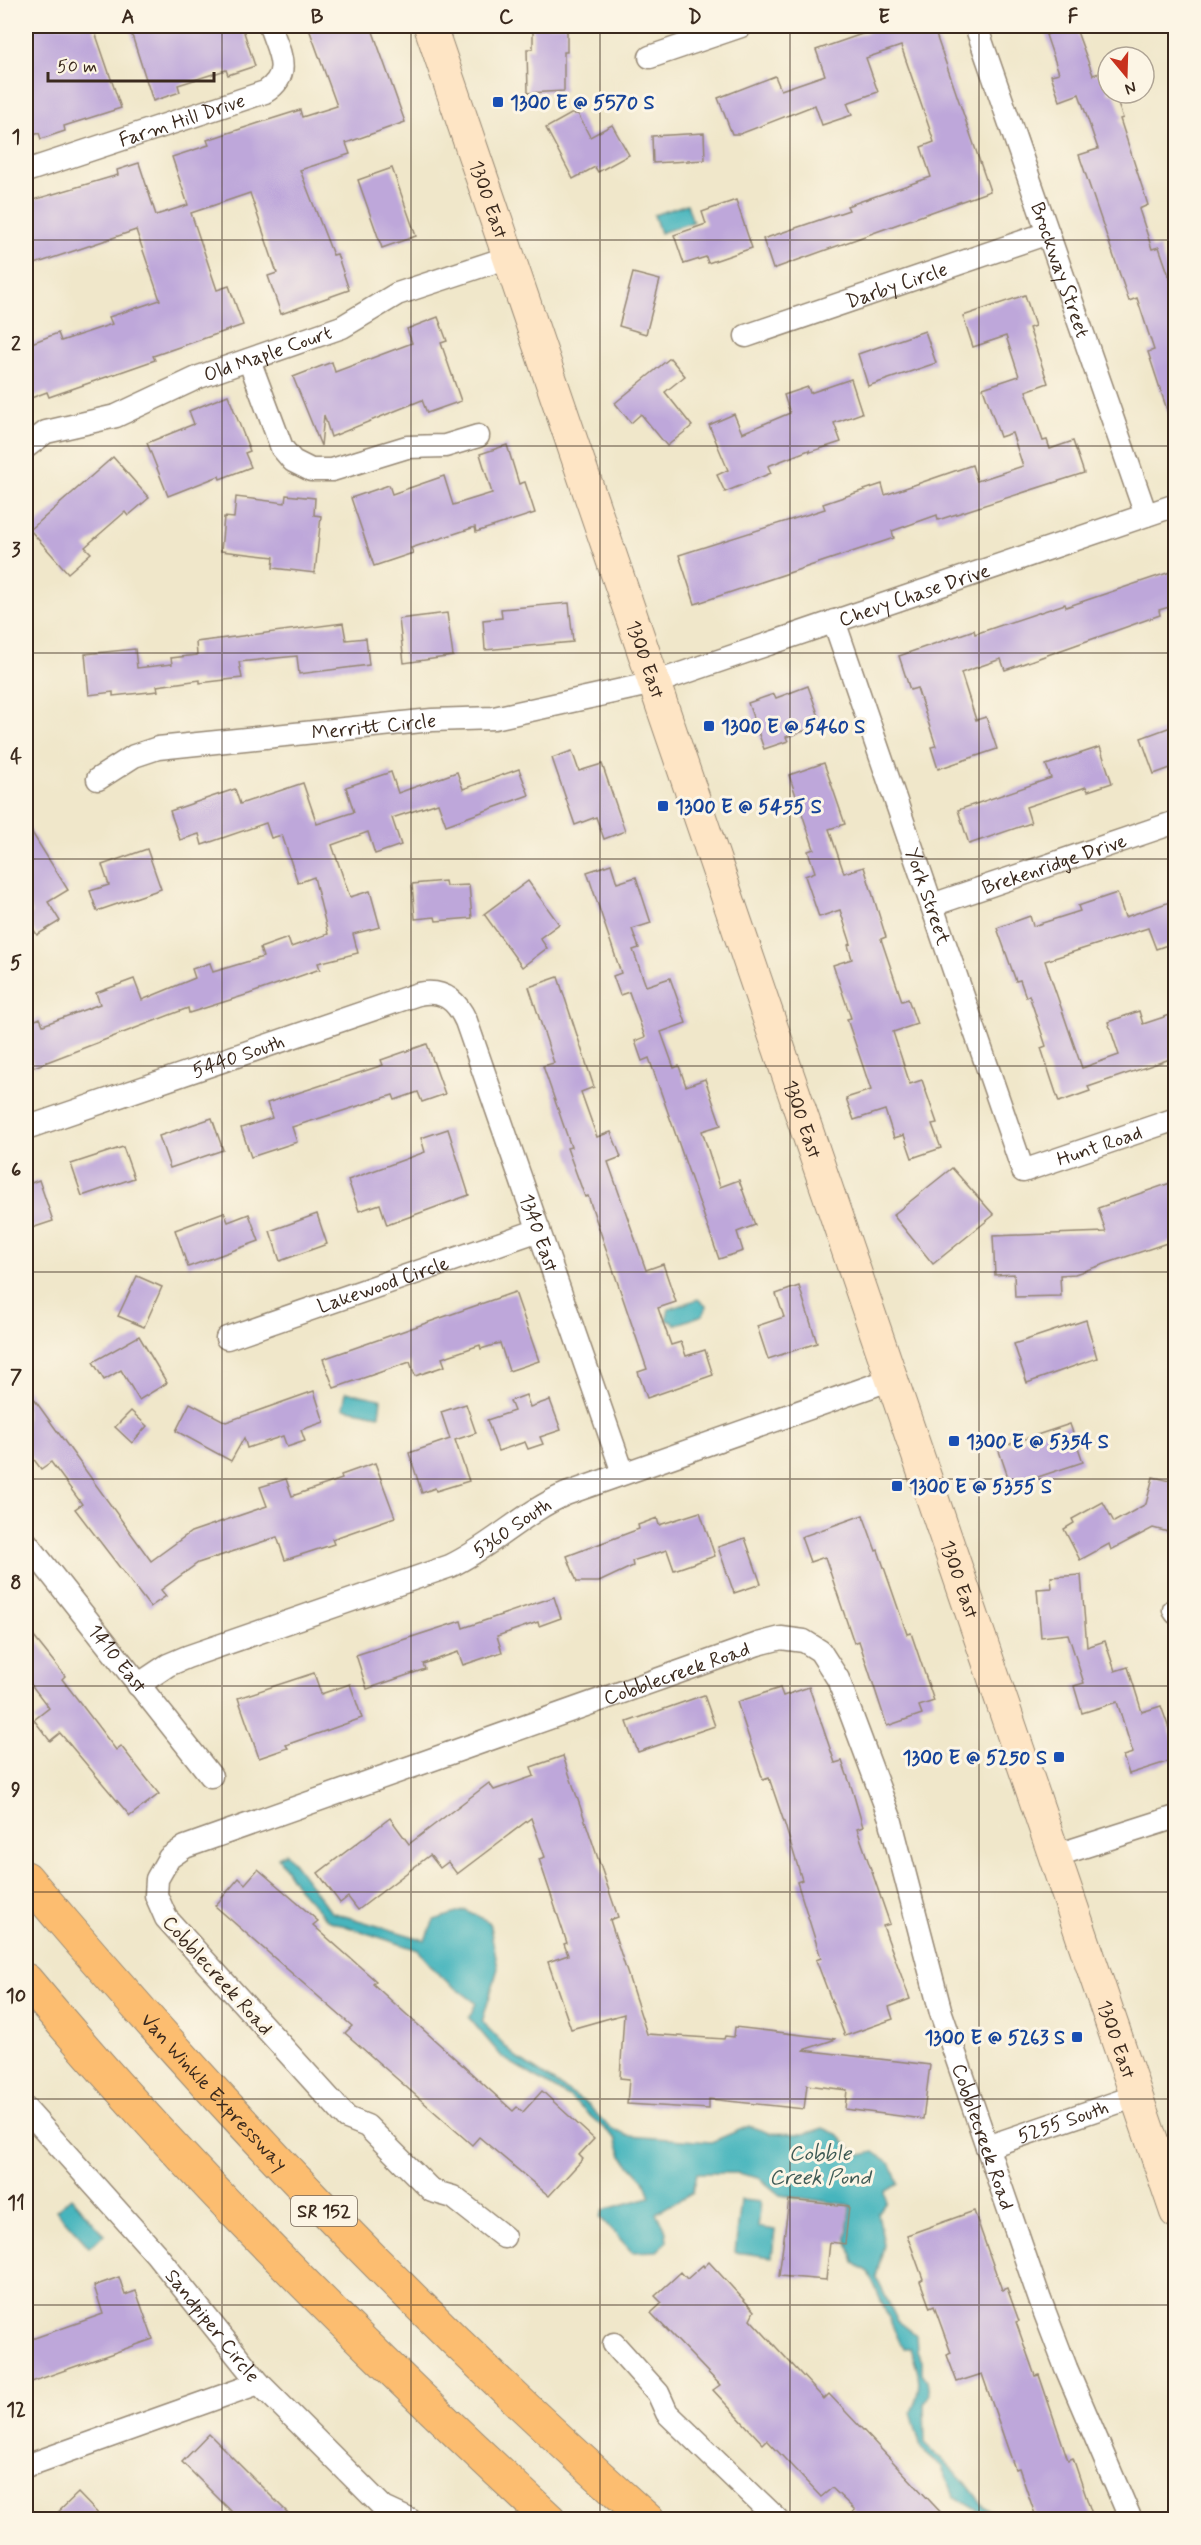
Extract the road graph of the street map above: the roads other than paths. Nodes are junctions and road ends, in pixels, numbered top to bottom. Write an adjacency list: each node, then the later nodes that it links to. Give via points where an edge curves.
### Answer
1 (270, 26): 6 (street, Farm Hill Drive, via 282,71 277,83 265,92)
2 (430, 26): 8 (main road, 1300 East)
3 (741, 26): 5 (street)
4 (976, 26): 7 (street, Brockway Street)
5 (650, 57)
6 (26, 171)
7 (1048, 232): 9 (street, Darby Circle); 14 (street, Brockway Street)
8 (509, 257): 10 (street, Old Maple Court, via 397,294 342,327); 16 (main road, 1300 East)
9 (746, 336)
10 (249, 360): 11 (street, via 277,440 287,455 302,466 332,470 407,447 445,446); 12 (street, Old Maple Court, via 187,382 116,416 46,432)
11 (478, 436)
12 (26, 447)
13 (1176, 505): 14 (street, Chevy Chase Drive)
14 (1146, 515): 15 (street, Chevy Chase Drive)
15 (834, 621): 16 (street, Chevy Chase Drive); 19 (street, York Street)
16 (654, 683): 17 (street, Merritt Circle, via 494,718 432,720 158,748 134,756); 26 (main road, 1300 East)
17 (98, 779)
18 (1176, 822): 19 (street, Brekenridge Drive)
19 (932, 905): 23 (street, York Street)
20 (449, 997): 22 (street, 5440 South, via 439,993 418,994); 24 (street, 1340 East, via 466,1021)
21 (1176, 1119): 23 (street, Hunt Road)
22 (26, 1128)
23 (1023, 1171)
24 (538, 1230): 25 (street, Lakewood Circle); 27 (street, 1340 East)
25 (227, 1338)
26 (892, 1379): 27 (street, 5360 South); 32 (main road, 1300 East)
27 (623, 1473): 29 (street, 5360 South, via 542,1506 450,1566 178,1660)
28 (26, 1542): 29 (street, 1410 East)
29 (138, 1686): 30 (street, 1410 East)
30 (210, 1776)
31 (1176, 1817): 32 (street)
32 (1054, 1856): 35 (main road, 1300 East)
33 (26, 1878): 45 (main road, Van Winkle Expressway / SR 152, via 185,2062 373,2261)
34 (26, 1980): 44 (main road, via 190,2166 434,2411)
35 (1136, 2096): 37 (street, 5255 South); 38 (main road, 1300 East)
36 (26, 2109): 41 (street, Sandpiper Circle, via 156,2254)
37 (987, 2147): 39 (street, Cobblecreek Road, via 941,2013 890,1818 838,1679 827,1659 813,1646 797,1639 773,1639 185,1847 169,1858 160,1871 156,1895 166,1918 346,2118 367,2126 432,2191 453,2197); 47 (street, Cobblecreek Road, via 1066,2368)
38 (1176, 2212)
39 (504, 2237)
40 (614, 2344): 46 (street, via 658,2393 667,2413)
41 (259, 2383): 42 (street, Sandpiper Circle); 43 (street, via 384,2508)
42 (26, 2466)
43 (410, 2520)
44 (550, 2520)
45 (648, 2520)
46 (778, 2520)
47 (1131, 2520)

